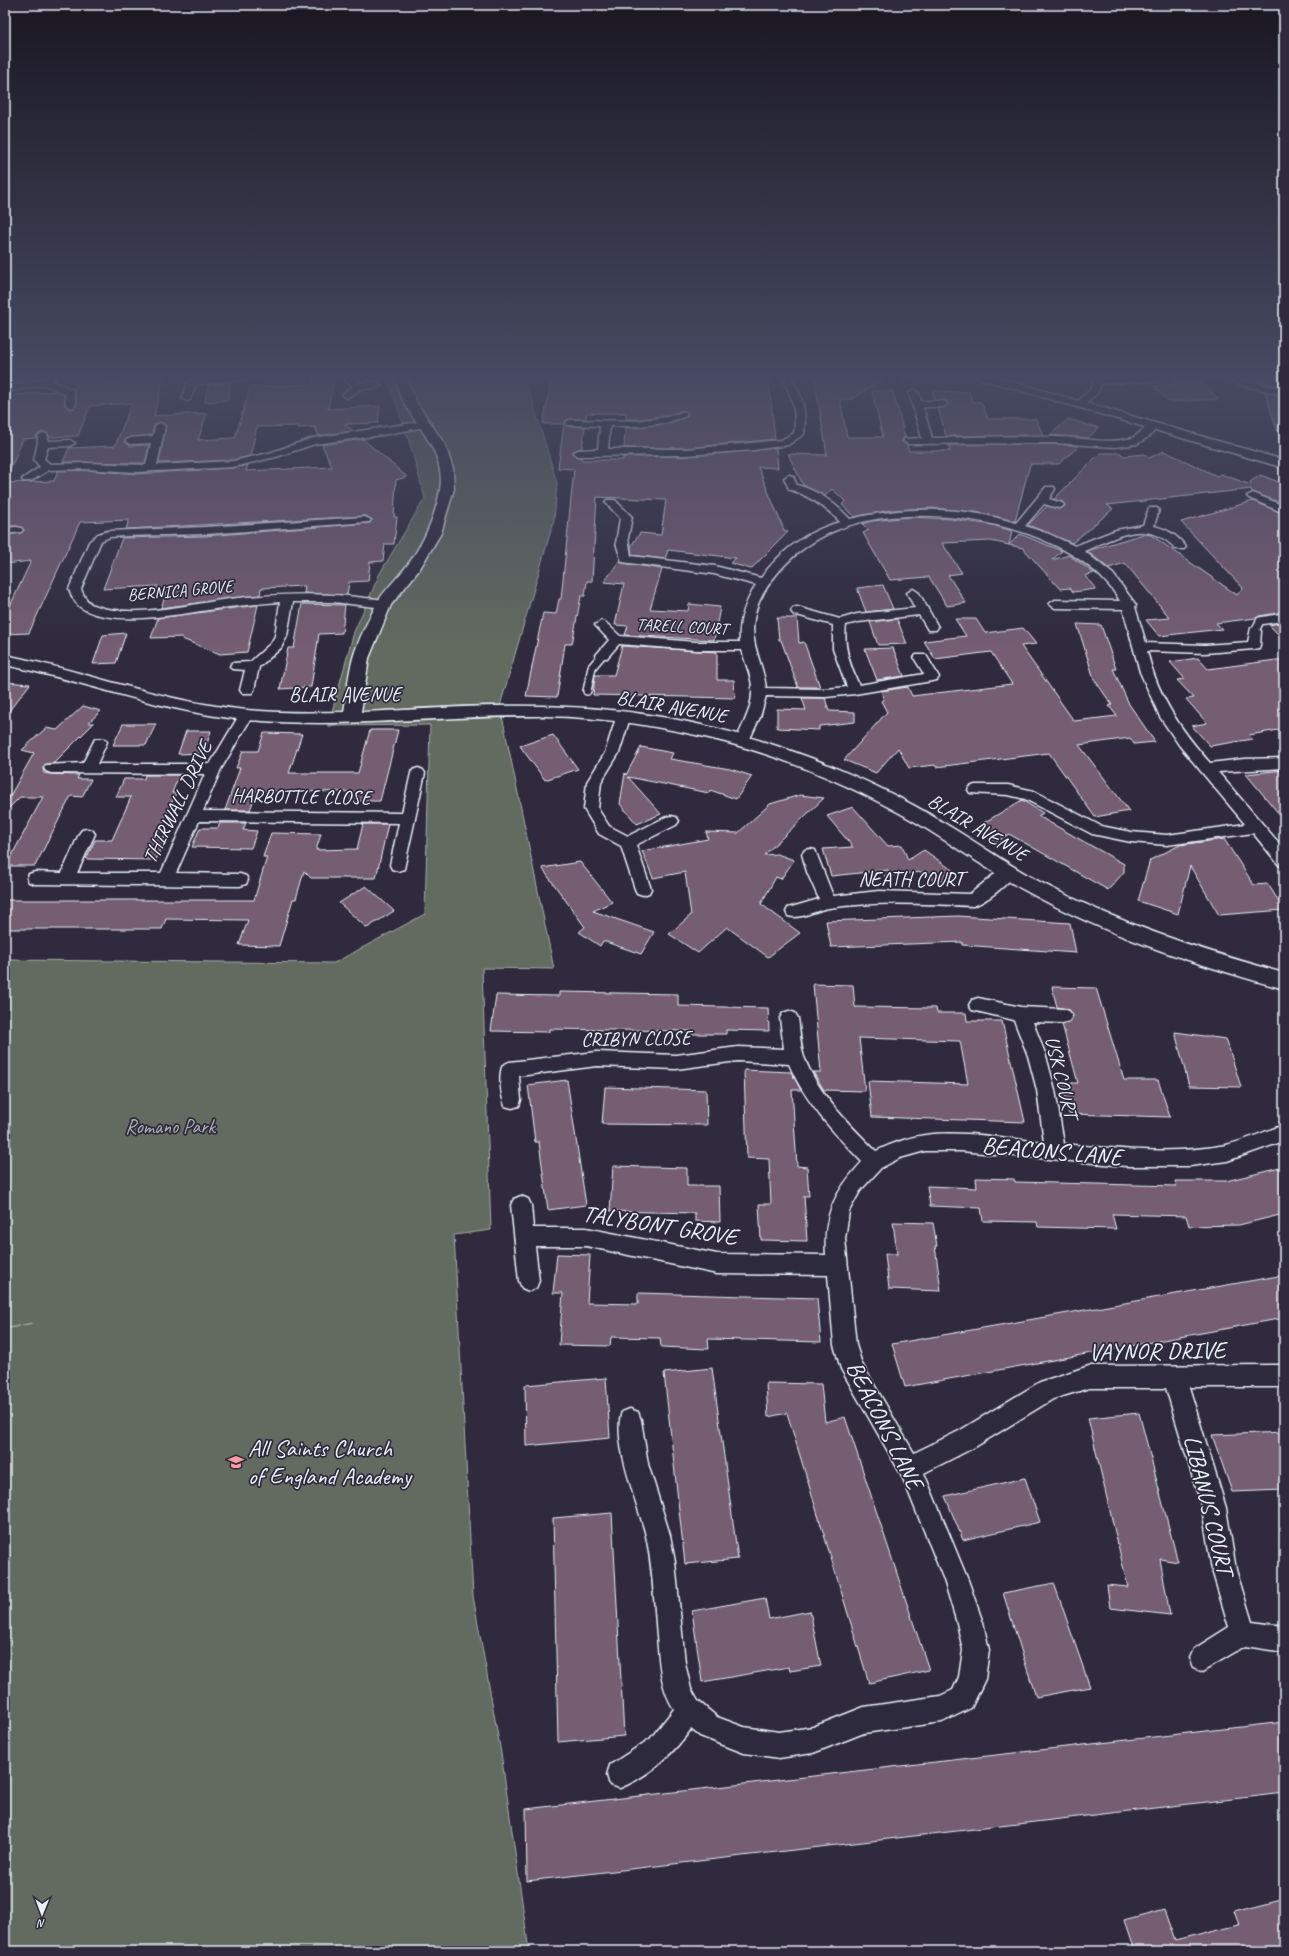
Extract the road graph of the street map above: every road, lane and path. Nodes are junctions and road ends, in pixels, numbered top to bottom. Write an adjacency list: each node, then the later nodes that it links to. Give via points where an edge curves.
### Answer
1 (47, 467): 6 (street)
2 (76, 467): 5 (street)
3 (166, 467): 5 (street)
4 (446, 467): 27 (street, via 447,489 434,533 414,567)
5 (151, 468)
6 (27, 479)
7 (1050, 489): 10 (street)
8 (781, 494): 17 (street, via 791,482 821,498)
9 (1253, 496): 13 (street)
10 (1042, 500): 12 (street); 18 (street)
11 (611, 502): 24 (street, via 626,517 621,549 626,559 715,570)
12 (1058, 505)
13 (1280, 508): 15 (street)
14 (1153, 510): 19 (street)
15 (1269, 516)
16 (365, 520): 26 (street, BERNICA GROVE, via 342,517 214,530 122,532 97,539 75,589 82,604 94,610 134,613)
17 (847, 523): 18 (street, via 902,514 938,513 985,518); 24 (street, via 804,543)
18 (1019, 526): 23 (street)
19 (1148, 528): 22 (street, via 1159,530 1171,537); 23 (street, via 1125,530)
20 (17, 530): 21 (street)
21 (5, 531)
22 (1180, 547)
23 (1076, 550): 29 (street, via 1107,574)
24 (764, 583): 40 (street, via 750,607 746,629)
25 (913, 593): 32 (street)
26 (287, 599): 27 (street, BERNICA GROVE, via 327,598); 46 (street, via 281,636 276,645)
27 (384, 604): 52 (street, via 361,658)
28 (1055, 604): 30 (street)
29 (1130, 604): 30 (street); 41 (street)
30 (1087, 605): 34 (street)
31 (797, 611): 35 (street)
32 (923, 611): 35 (street, via 857,618); 37 (street)
33 (1284, 617): 38 (lane, via 1260,621)
34 (1094, 619)
35 (840, 623): 48 (street, via 838,632 841,655)
36 (601, 625): 39 (street, TARELL COURT)
37 (932, 627)
38 (1254, 631): 41 (street, via 1254,645 1205,649)
39 (616, 640): 40 (street, TARELL COURT, via 696,646); 42 (street, TARELL COURT)
40 (747, 646): 50 (street)
41 (1139, 647): 58 (street, via 1152,686 1175,729)
42 (602, 655): 49 (lane, via 592,667)
43 (921, 658): 48 (street, via 932,677)
44 (5, 660): 51 (street, BLAIR AVENUE, via 53,670 177,705)
45 (237, 666): 46 (street)
46 (253, 666): 47 (street)
47 (248, 690)
48 (854, 690): 50 (street, via 826,693)
49 (587, 691)
50 (760, 692): 55 (street)
51 (246, 715): 52 (street, BLAIR AVENUE); 60 (street, THIRWALL DRIVE)
52 (351, 718): 53 (street, BLAIR AVENUE, via 546,711)
53 (624, 718): 55 (street, BLAIR AVENUE, via 666,724); 68 (street, via 612,753 594,782 591,810 604,830)
54 (100, 742): 59 (street)
55 (742, 742): 72 (street, BLAIR AVENUE, via 828,771 877,794 908,810)
56 (1284, 763): 58 (street)
57 (51, 768): 59 (street)
58 (1207, 768): 66 (street)
59 (87, 769): 60 (street)
60 (214, 769): 63 (street, THIRWALL DRIVE)
61 (418, 773): 64 (street)
62 (975, 790): 66 (street, via 1008,790 1029,796 1097,830 1131,837 1167,840)
63 (193, 816): 64 (street, HARBOTTLE CLOSE); 75 (street, THIRWALL DRIVE)
64 (408, 818): 71 (street)
65 (671, 822): 68 (street)
66 (1258, 826): 70 (street)
67 (87, 834): 74 (street)
68 (628, 843): 77 (street)
69 (810, 854): 78 (street)
70 (1284, 861)
71 (398, 865)
72 (1008, 872): 78 (street, NEATH COURT, via 973,900 879,897); 80 (street, BLAIR AVENUE, via 1100,920 1155,942 1214,962)
73 (35, 878): 74 (street, THIRWALL DRIVE)
74 (67, 878): 75 (street, THIRWALL DRIVE)
75 (166, 879): 76 (street)
76 (240, 880)
77 (643, 889)
78 (828, 902): 79 (street, NEATH COURT)
79 (794, 912)
80 (1284, 980)
81 (978, 1004): 82 (street, USK COURT)
82 (1022, 1014): 83 (street, USK COURT); 88 (street, USK COURT, via 1046,1090)
83 (1063, 1016)
84 (789, 1018): 85 (street)
85 (795, 1057): 86 (street, CRIBYN CLOSE, via 738,1054 676,1062 597,1058 509,1070); 89 (street, via 813,1090 836,1123)
86 (512, 1100)
87 (1284, 1133): 88 (street, BEACONS LANE, via 1227,1153 1190,1158 1126,1158)
88 (1055, 1150): 89 (street, BEACONS LANE, via 925,1143 896,1151)
89 (874, 1162): 92 (street, BEACONS LANE, via 853,1185 839,1210 835,1239)
90 (521, 1205): 91 (street)
91 (524, 1237): 92 (street, TALYBONT GROVE, via 586,1237 718,1264); 93 (street)
92 (836, 1265): 97 (street, BEACONS LANE, via 845,1344 852,1369)
93 (529, 1281)
94 (1174, 1376): 95 (street, VAYNOR DRIVE); 97 (street, VAYNOR DRIVE, via 1089,1377 1048,1390 967,1439); 98 (street, LIBANUS COURT, via 1214,1508 1224,1570)
95 (1284, 1376)
96 (630, 1420): 101 (street, BEACONS LANE, via 636,1464 658,1535 663,1562 672,1663 679,1694)
97 (910, 1468): 101 (street, BEACONS LANE, via 956,1580 970,1623 976,1650 972,1679 962,1699 942,1709 864,1720 813,1740 779,1745 744,1740 709,1727)
98 (1243, 1633): 99 (street); 100 (street)
99 (1284, 1639)
100 (1203, 1658)
101 (689, 1710): 102 (street, via 659,1748)
102 (620, 1775)

